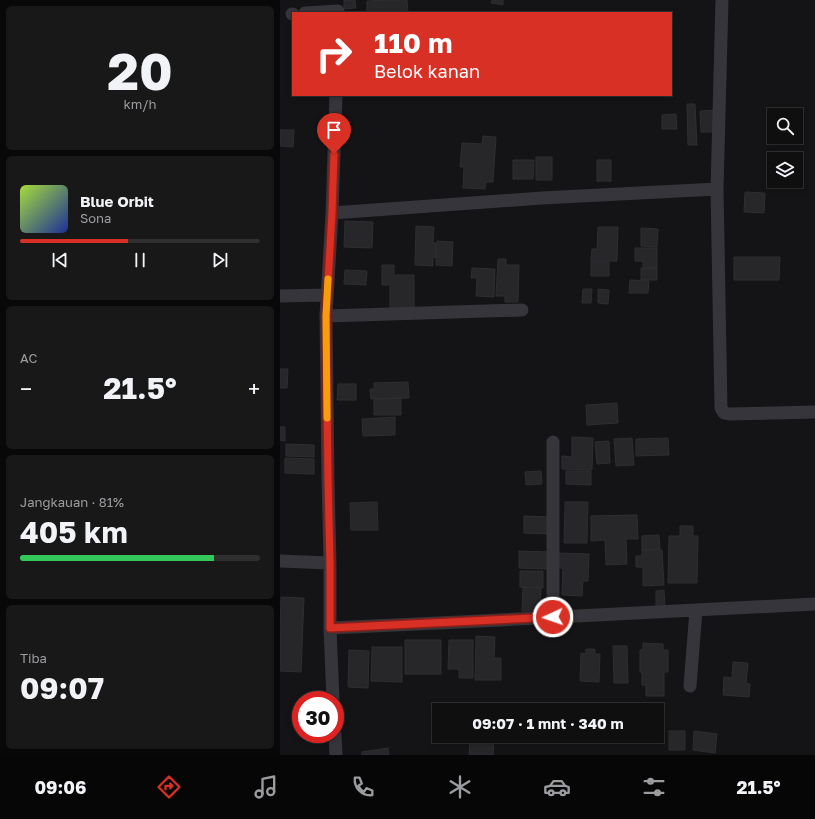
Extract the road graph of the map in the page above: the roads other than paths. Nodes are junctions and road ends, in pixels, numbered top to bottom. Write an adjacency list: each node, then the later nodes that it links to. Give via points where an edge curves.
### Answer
1 (722, 0): 5 (street)
2 (338, 8): 3 (street)
3 (305, 12)
4 (336, 96): 6 (street)
5 (717, 188): 6 (street); 11 (street, via 721,408 729,414)
6 (332, 213): 7 (street)
7 (327, 294): 8 (street); 10 (street)
8 (280, 296)
9 (522, 310): 10 (street)
10 (326, 316): 14 (street)
11 (815, 412)
12 (553, 442): 17 (street)
13 (280, 561): 14 (street)
14 (330, 564): 18 (street)
15 (815, 604): 16 (street)
16 (696, 610): 17 (street); 19 (street)
17 (553, 617): 18 (street)
18 (330, 628): 20 (street)
19 (690, 686)
20 (333, 691)
21 (335, 743): 22 (street)
22 (336, 755)

